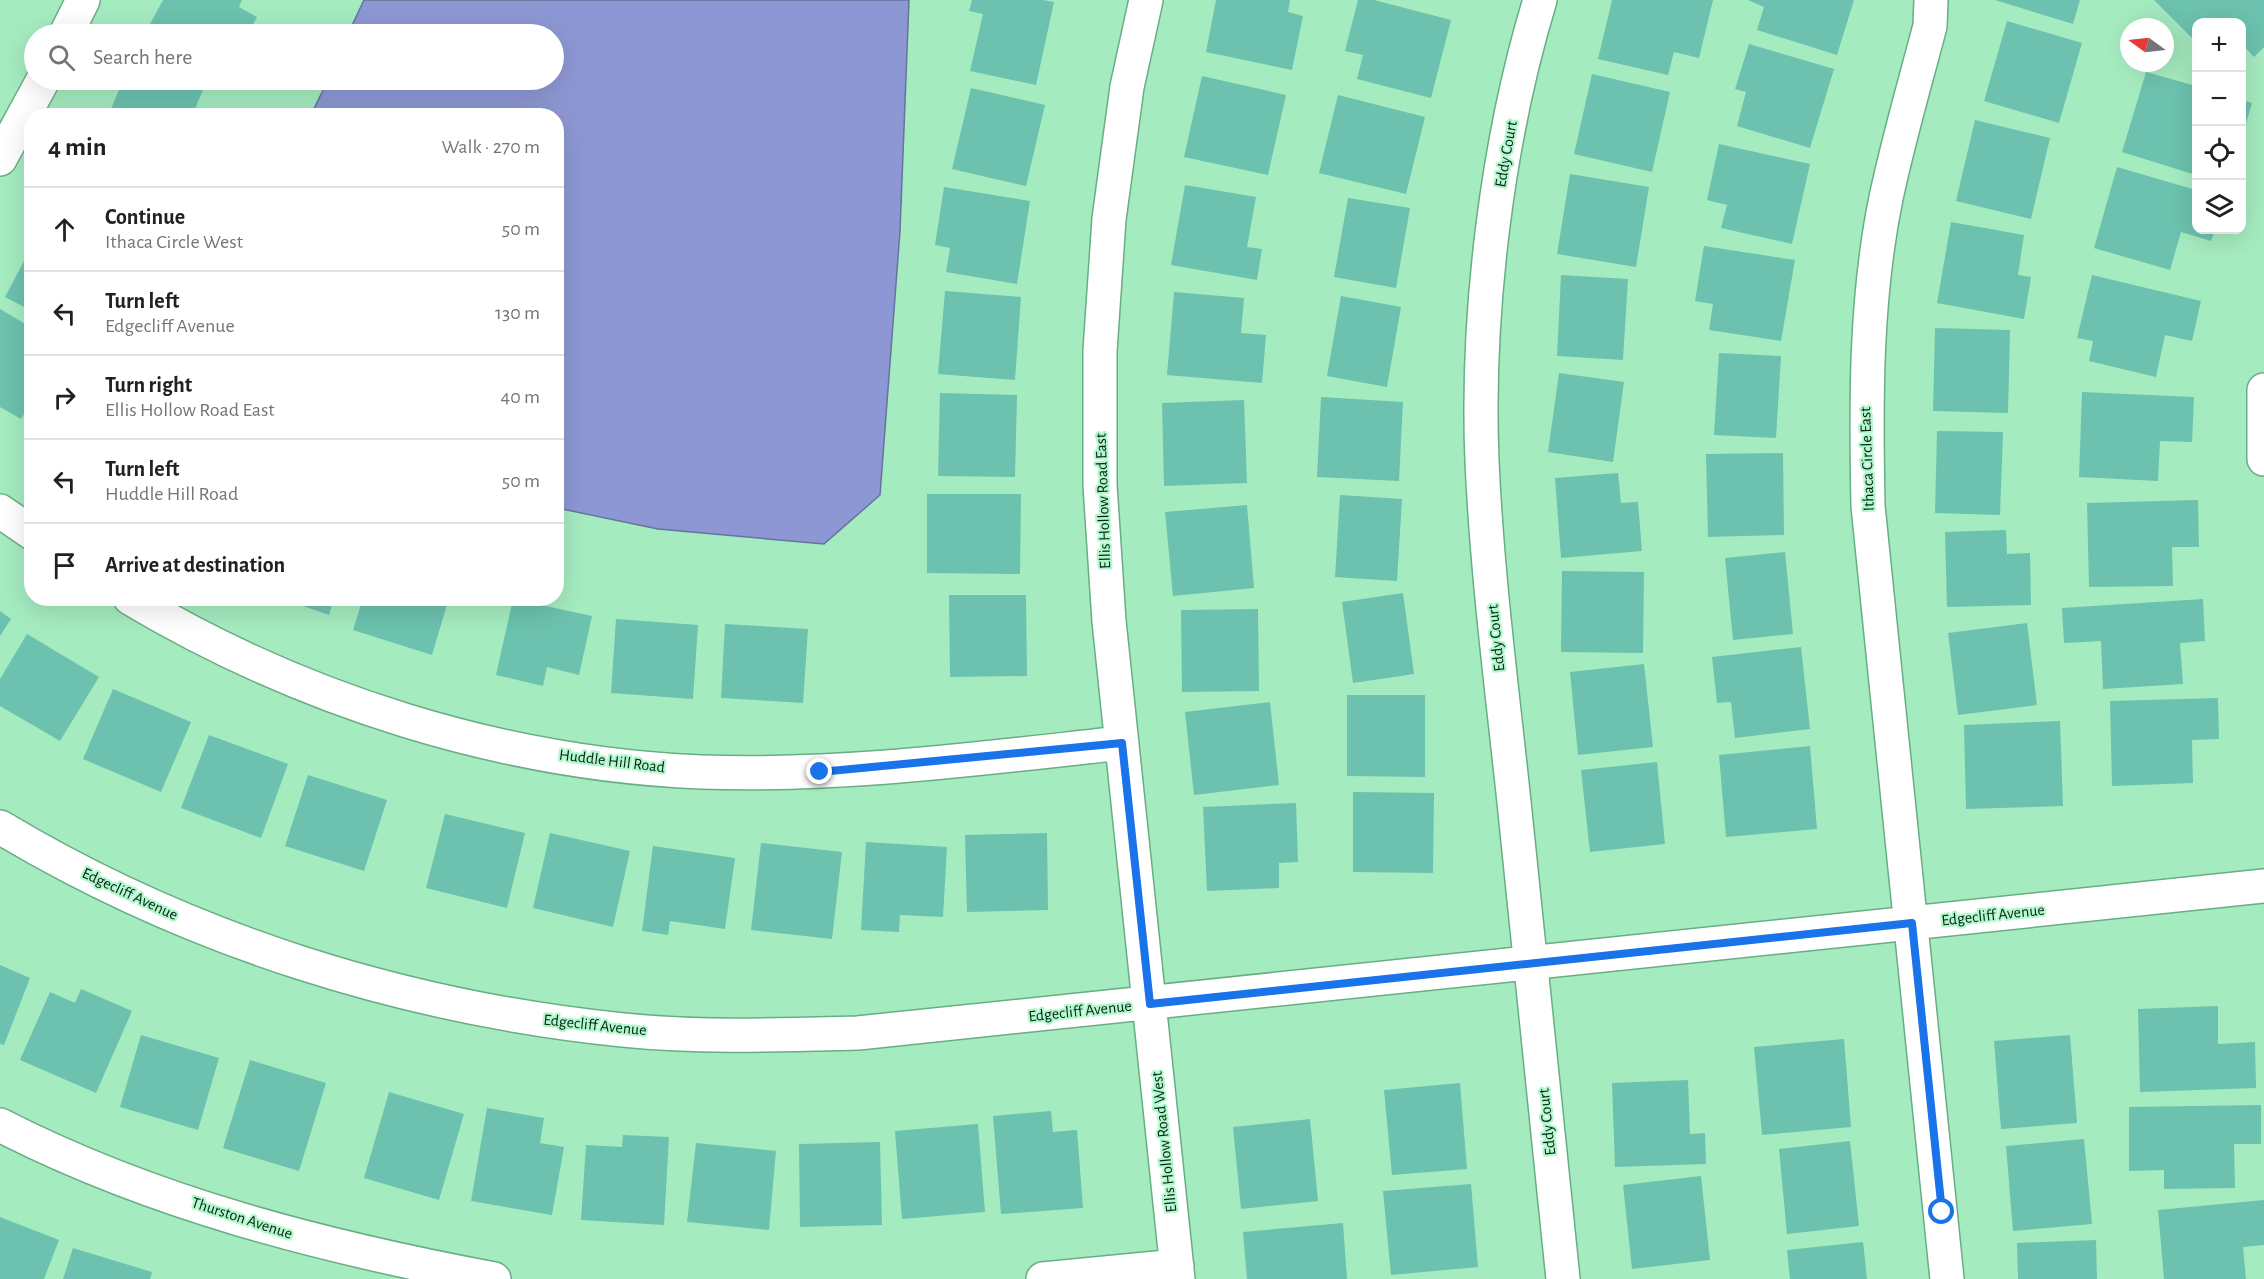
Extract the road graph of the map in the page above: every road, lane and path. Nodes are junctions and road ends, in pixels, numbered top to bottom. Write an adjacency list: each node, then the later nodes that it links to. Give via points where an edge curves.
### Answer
1 (83, 0): 5 (street)
2 (1146, 0): 16 (street, Ellis Hollow Road East, via 1127,87 1109,219 1100,351 1100,485)
3 (1540, 0): 20 (street, Eddy Court, via 1509,133 1494,221 1484,339 1482,458 1490,581)
4 (1931, 0): 19 (street, Ithaca Circle East, via 1930,26 1886,199 1874,275 1865,391 1868,506)
5 (71, 24)
6 (38, 90): 7 (street)
7 (28, 108)
8 (24, 115): 9 (street)
9 (0, 159)
10 (2264, 390): 11 (street)
11 (2263, 426): 12 (street)
12 (2264, 459)
13 (0, 511): 14 (street)
14 (24, 528)
15 (143, 606): 16 (street, Huddle Hill Road, via 274,672 348,702 463,736 581,760 700,772 820,772)
16 (1122, 743): 21 (street, Ellis Hollow Road East)
17 (0, 827): 21 (street, Edgecliff Avenue, via 144,903 253,947 365,982 508,1015 624,1030 741,1036 858,1034)
18 (2264, 886): 19 (street, Edgecliff Avenue)
19 (1912, 923): 20 (street, Edgecliff Avenue); 27 (street, Ithaca Circle East)
20 (1531, 963): 21 (street, Edgecliff Avenue); 26 (street, Eddy Court)
21 (1150, 1004): 23 (street, Ellis Hollow Road West)
22 (0, 1125): 24 (street, Thurston Avenue, via 100,1170 250,1223 373,1256)
23 (1178, 1272): 25 (street)
24 (494, 1279)
25 (1043, 1279)
26 (1563, 1279)
27 (1947, 1279)

